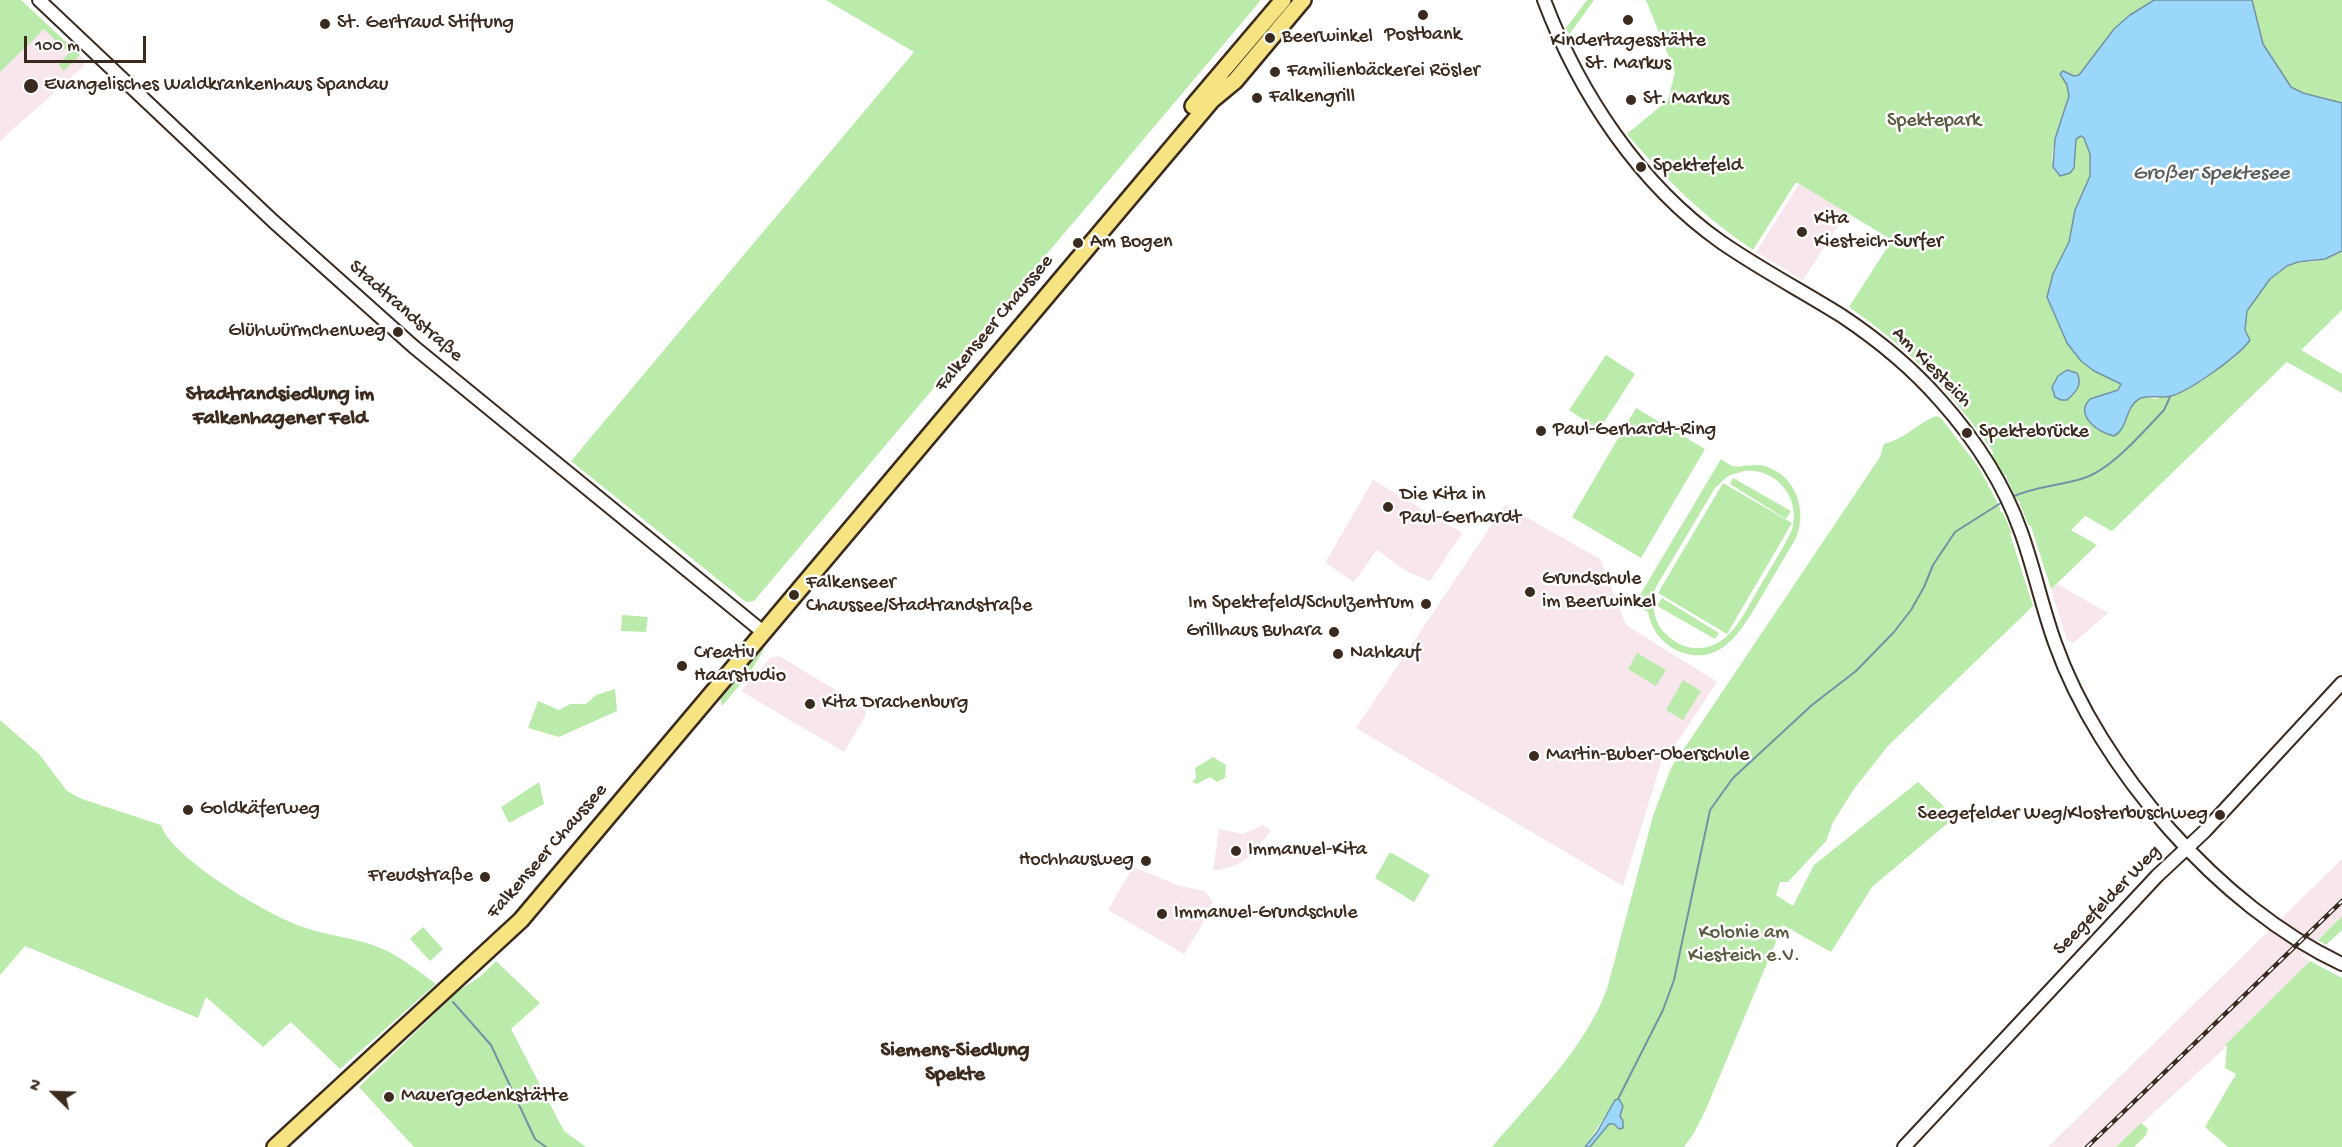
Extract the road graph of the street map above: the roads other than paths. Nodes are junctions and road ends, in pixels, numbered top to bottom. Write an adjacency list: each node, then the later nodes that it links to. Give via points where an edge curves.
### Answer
1 (39, 0): 6 (street, Stadtrandstraße, via 273,221 414,347)
2 (1283, 0): 5 (main road, Falkenseer Chaussee)
3 (1302, 0): 5 (main road, Falkenseer Chaussee, via 1235,81 1212,100)
4 (1544, 0): 8 (street, Am Kiesteich, via 1562,46 1593,101 1657,184 1719,240 1842,316 1905,364 1940,400 1985,459 2020,530 2054,641 2078,697 2124,772)
5 (1092, 234): 6 (main road, Falkenseer Chaussee)
6 (759, 629): 10 (main road, Falkenseer Chaussee, via 724,678 521,920)
7 (2342, 683): 8 (street, Seegefelder Weg)
8 (2187, 848): 9 (street, Am Kiesteich, via 2258,910); 11 (street, Seegefelder Weg)
9 (2342, 964)
10 (275, 1147)
11 (1904, 1147)

